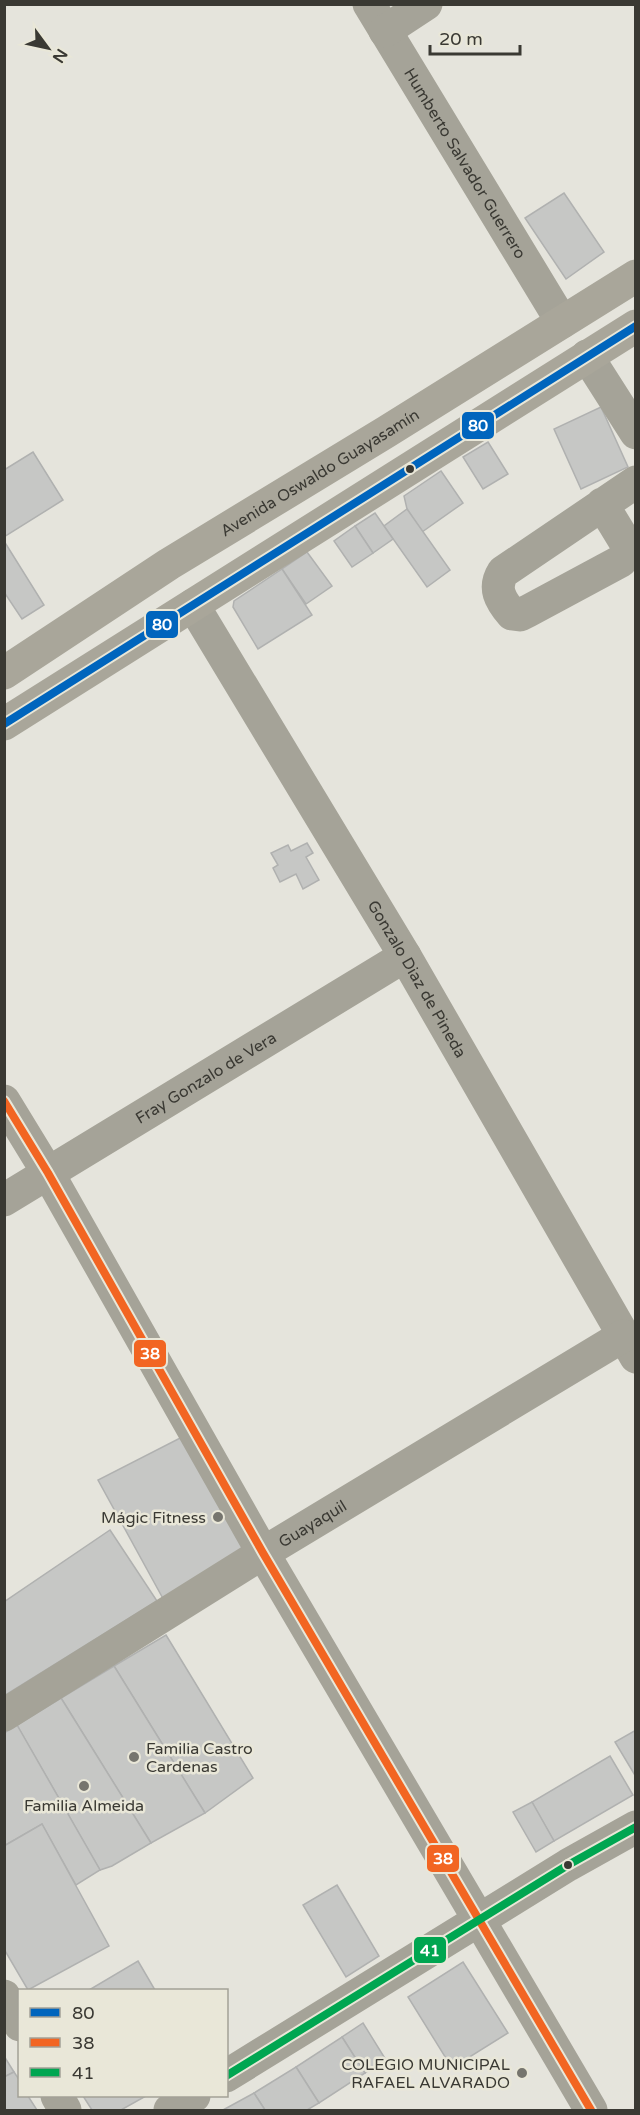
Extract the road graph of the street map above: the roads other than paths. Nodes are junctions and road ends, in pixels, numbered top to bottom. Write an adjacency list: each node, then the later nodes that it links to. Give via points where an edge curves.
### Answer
1 (426, 4): 2 (street)
2 (377, 18): 4 (street, Humberto Salvador Guerrero)
3 (636, 276): 4 (main road, Avenida Oswaldo Guayasamín)
4 (562, 322): 11 (main road, Avenida Oswaldo Guayasamín, via 169,564)
5 (636, 326): 6 (main road)
6 (586, 356): 7 (street); 10 (main road)
7 (636, 433)
8 (636, 482): 9 (street)
9 (602, 504)
10 (193, 605): 12 (main road); 13 (street, Gonzalo Diaz de Pineda)
11 (4, 673)
12 (4, 724)
13 (405, 956): 15 (street, Fray Gonzalo de Vera); 17 (street, Gonzalo Diaz de Pineda)
14 (4, 1101): 15 (street)
15 (48, 1173): 16 (street, Fray Gonzalo de Vera); 18 (street)
16 (4, 1200)
17 (629, 1347): 18 (street, Guayaquil)
18 (263, 1553): 19 (street, Guayaquil); 21 (street)
19 (4, 1715)
20 (636, 1827): 21 (street)
21 (478, 1921): 24 (street); 27 (street)
22 (4, 1996): 23 (street)
23 (18, 2021)
24 (228, 2075)
25 (192, 2097): 26 (street)
26 (170, 2110)
27 (591, 2110)

